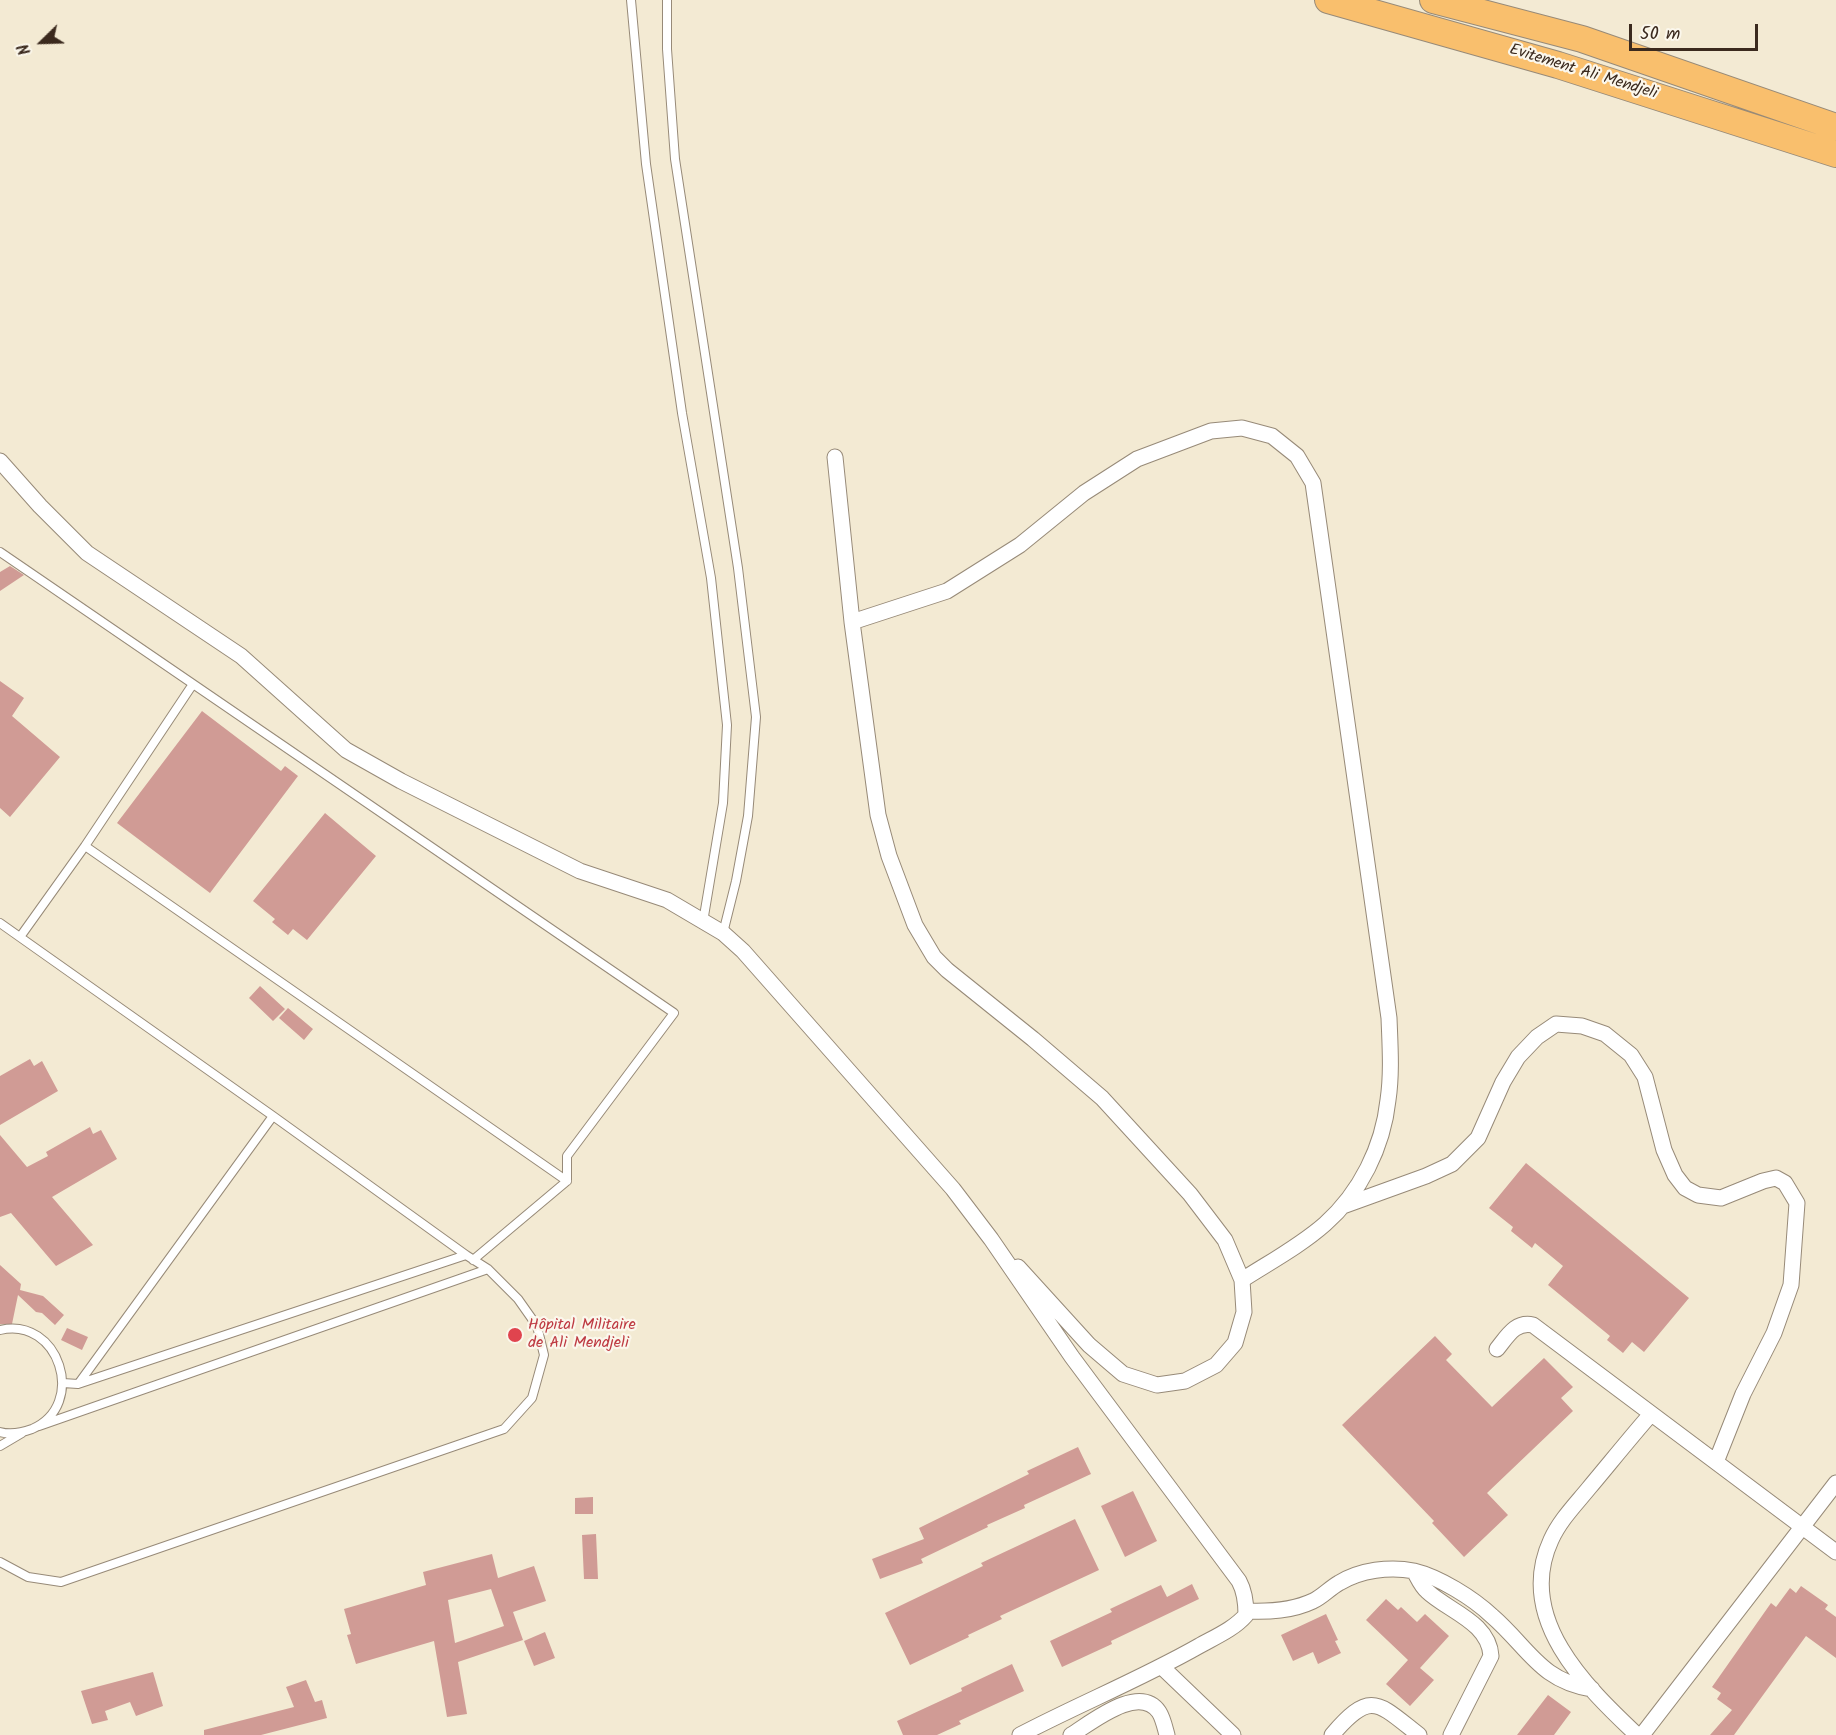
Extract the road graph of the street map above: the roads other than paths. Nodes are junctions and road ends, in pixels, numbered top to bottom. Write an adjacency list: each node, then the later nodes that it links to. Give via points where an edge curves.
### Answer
1 (631, 0): 13 (lane, via 646,164 682,413 711,578 727,725 723,803)
2 (667, 0): 15 (lane, via 675,159 738,568 756,717 748,816)
3 (1328, 0): 6 (highway, Evitement Ali Mendjeli, via 1569,68)
4 (1433, 0): 5 (highway, Evitement Ali Mendjeli, via 1582,39)
5 (1836, 127)
6 (1836, 154)
7 (835, 457): 10 (street)
8 (0, 461): 13 (street, via 87,553 241,656 346,750 570,866 667,900)
9 (0, 552): 11 (lane)
10 (852, 621): 19 (street, via 947,591 1020,545 1084,493 1137,459 1211,431 1242,428 1272,436 1297,456 1312,483 1389,1018 1388,1101 1378,1142 1365,1176); 24 (street, via 878,815 889,856 924,941 946,970 1102,1098 1190,1194 1225,1240)
11 (194, 684): 12 (lane); 18 (lane, via 674,1013 567,1156)
12 (85, 846): 16 (lane); 18 (lane)
13 (703, 922): 15 (street)
14 (0, 923): 16 (lane)
15 (723, 933): 20 (street, via 909,1137)
16 (20, 937): 17 (lane)
17 (273, 1116): 21 (lane); 28 (lane)
18 (567, 1181): 22 (lane)
19 (1343, 1206): 24 (street, via 1302,1242); 34 (street, via 1452,1164 1478,1138 1518,1057 1556,1024 1582,1026 1605,1034 1631,1055 1646,1077 1664,1150 1685,1188 1698,1195 1721,1198 1776,1178 1785,1182 1797,1203 1791,1285 1774,1333 1743,1394)
20 (991, 1239): 24 (street, via 1089,1345 1123,1374 1157,1384 1185,1381 1216,1365 1235,1343 1244,1312); 40 (street, via 1072,1357 1239,1581)
21 (466, 1255): 22 (lane); 28 (lane)
22 (473, 1260): 23 (lane)
23 (488, 1269): 30 (lane); 38 (lane, via 518,1299 537,1326 544,1355 532,1398 504,1429 61,1582 28,1577)
24 (1242, 1280)
25 (0, 1330): 27 (lane, via 24,1330 40,1337 61,1365)
26 (1497, 1349): 29 (street, via 1517,1326 1533,1325)
27 (63, 1383): 28 (lane); 30 (lane, via 60,1400)
28 (78, 1384)
29 (1651, 1414): 34 (street); 42 (street, via 1559,1525 1545,1554 1542,1603 1552,1634)
30 (39, 1426): 32 (lane)
31 (0, 1432): 32 (lane)
32 (23, 1432): 33 (lane)
33 (0, 1446)
34 (1716, 1462): 36 (street)
35 (1836, 1483): 36 (street)
36 (1803, 1527): 37 (street); 50 (street)
37 (1836, 1552)
38 (0, 1562)
39 (1414, 1571): 40 (street, via 1386,1568 1347,1579 1313,1601 1285,1610); 42 (street, via 1445,1583 1492,1615 1543,1669 1576,1687); 49 (street, via 1425,1590 1467,1619 1490,1648 1491,1656)
40 (1246, 1611): 41 (street, via 1242,1620 1228,1630)
41 (1162, 1667): 43 (street); 46 (street)
42 (1592, 1689): 50 (street)
43 (1020, 1735)
44 (1071, 1735): 45 (street, via 1119,1706 1136,1701 1159,1713)
45 (1167, 1735)
46 (1233, 1735)
47 (1332, 1735): 48 (street, via 1355,1710 1370,1706 1384,1708)
48 (1419, 1735)
49 (1451, 1735)
50 (1640, 1735)

